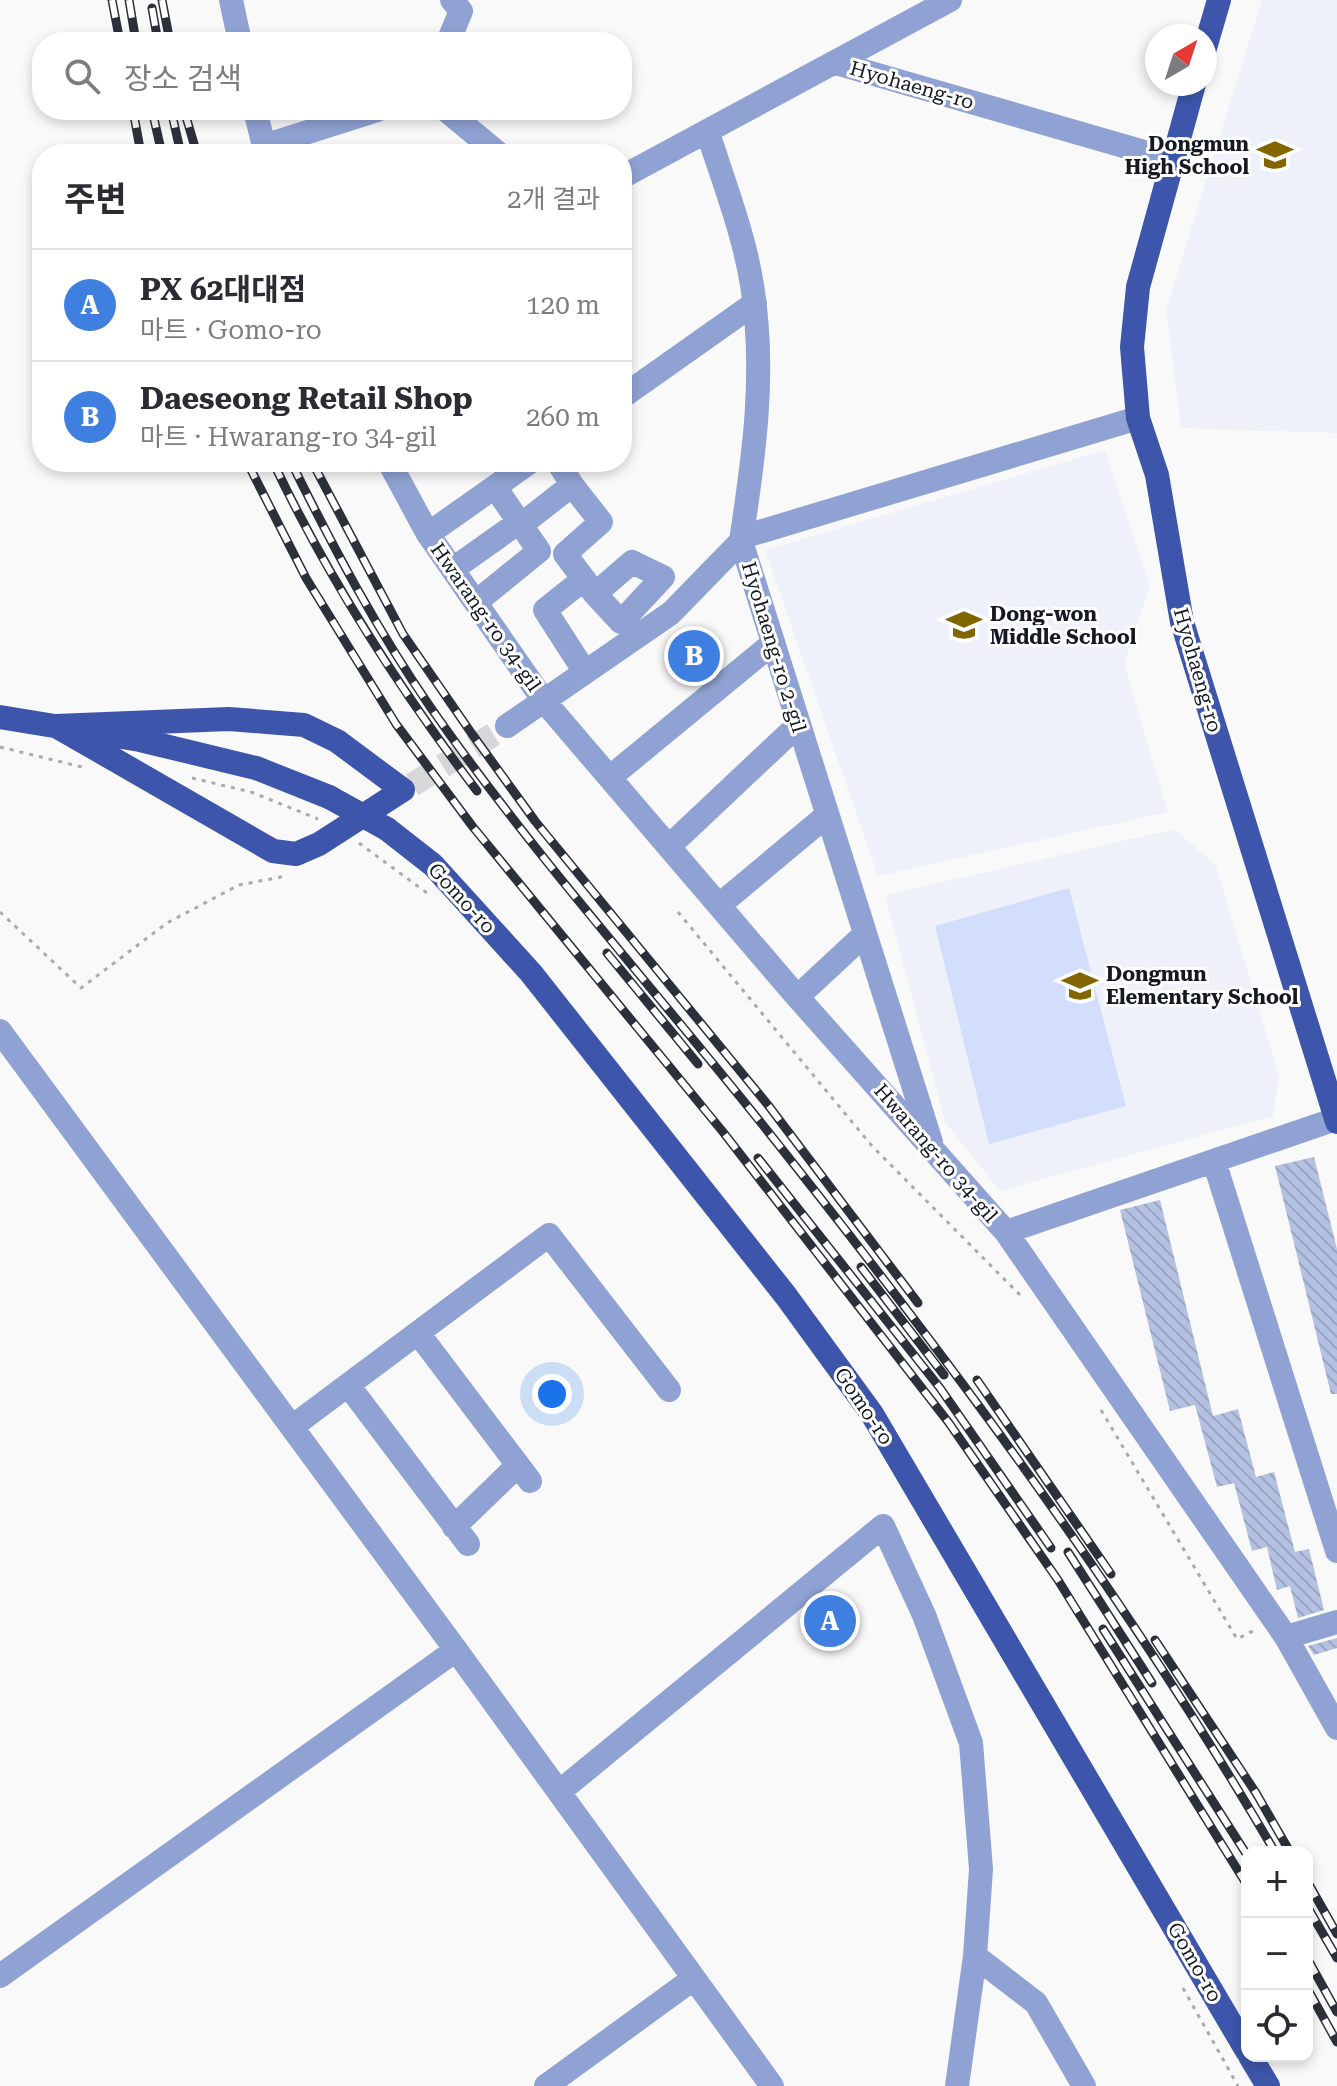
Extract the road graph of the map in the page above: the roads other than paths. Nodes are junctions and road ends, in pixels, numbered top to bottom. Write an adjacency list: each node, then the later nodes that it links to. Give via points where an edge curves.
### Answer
1 (231, 0): 6 (street)
2 (452, 0): 7 (street, via 461,11)
3 (950, 0): 8 (street)
4 (1219, 0): 5 (main road)
5 (1212, 24)
6 (238, 32)
7 (452, 32)
8 (836, 63): 13 (street); 17 (street, Hyohaeng-ro)
9 (1191, 96): 17 (main road, Hyohaeng-ro)
10 (258, 120): 14 (street)
11 (349, 120): 15 (street)
12 (458, 120): 16 (street)
13 (697, 136): 18 (street); 19 (street, Hyohaeng-ro 2-gil, via 737,223)
14 (264, 144)
15 (282, 144)
16 (487, 144)
17 (1172, 160): 21 (main road, Hyohaeng-ro, via 1138,287 1132,347)
18 (632, 172)
19 (755, 303): 20 (street); 29 (street, Hyohaeng-ro 2-gil, via 758,406)
20 (632, 390)
21 (1138, 418): 29 (street); 46 (main road, Hyohaeng-ro, via 1157,475 1182,622)
22 (394, 472): 28 (street, Hwarang-ro 34-gil)
23 (516, 472): 26 (street, Hwarang-ro 34-gil)
24 (564, 472): 25 (street)
25 (572, 485): 27 (street); 33 (street, via 601,522 565,554 590,587 545,610)
26 (495, 487): 27 (street); 28 (street, Hwarang-ro 34-gil)
27 (520, 523): 30 (street); 31 (street, via 539,551)
28 (428, 534): 30 (street, Hwarang-ro 34-gil)
29 (741, 541): 32 (street, Hyohaeng-ro 2-gil); 33 (street, Hwarang-ro 34-gil, via 671,613)
30 (453, 569): 31 (street, Hwarang-ro 34-gil)
31 (476, 602): 34 (street, Hwarang-ro 34-gil)
32 (772, 644): 36 (street, Hyohaeng-ro 2-gil); 39 (street)
33 (585, 672): 34 (street, Hwarang-ro 34-gil)
34 (544, 701): 38 (street, Hwarang-ro 34-gil); 47 (street, Hwarang-ro 34-gil)
35 (0, 717): 37 (main road)
36 (798, 725): 40 (street, Hyohaeng-ro 2-gil); 41 (street)
37 (56, 726): 37 (main road, via 273,851 296,854 408,788 304,725 229,719); 63 (main road, Gomo-ro, bridge, via 256,768 329,797 387,829 433,865 531,973 786,1296 872,1414)
38 (507, 726)
39 (620, 769)
40 (826, 816): 42 (street); 43 (street, Hyohaeng-ro 2-gil)
41 (679, 837)
42 (729, 897)
43 (865, 934): 44 (street); 47 (street, Hyohaeng-ro 2-gil)
44 (808, 987)
45 (0, 1031): 53 (street)
46 (1337, 1121): 48 (street)
47 (933, 1149): 49 (street, Hwarang-ro 34-gil)
48 (1214, 1161): 49 (street); 54 (street)
49 (1006, 1232): 56 (street, Hwarang-ro 34-gil)
50 (418, 1333): 51 (street); 51 (street, via 524,1473 461,1535); 52 (street, via 549,1235)
51 (348, 1385): 53 (street)
52 (669, 1390)
53 (293, 1426): 57 (street)
54 (1337, 1551)
55 (1337, 1622): 56 (street)
56 (1286, 1637): 58 (street, Hwarang-ro 34-gil)
57 (456, 1650): 59 (street); 61 (street)
58 (1337, 1728)
59 (559, 1792): 60 (street, via 883,1526 924,1615 971,1743 981,1869); 62 (street)
60 (975, 1956): 67 (street); 68 (street, via 1036,2003)
61 (0, 1976)
62 (693, 1979): 65 (street); 66 (street)
63 (1241, 2041)
64 (1254, 2062): 69 (main road)
65 (546, 2086)
66 (772, 2086)
67 (957, 2086)
68 (1084, 2086)
69 (1268, 2086)

